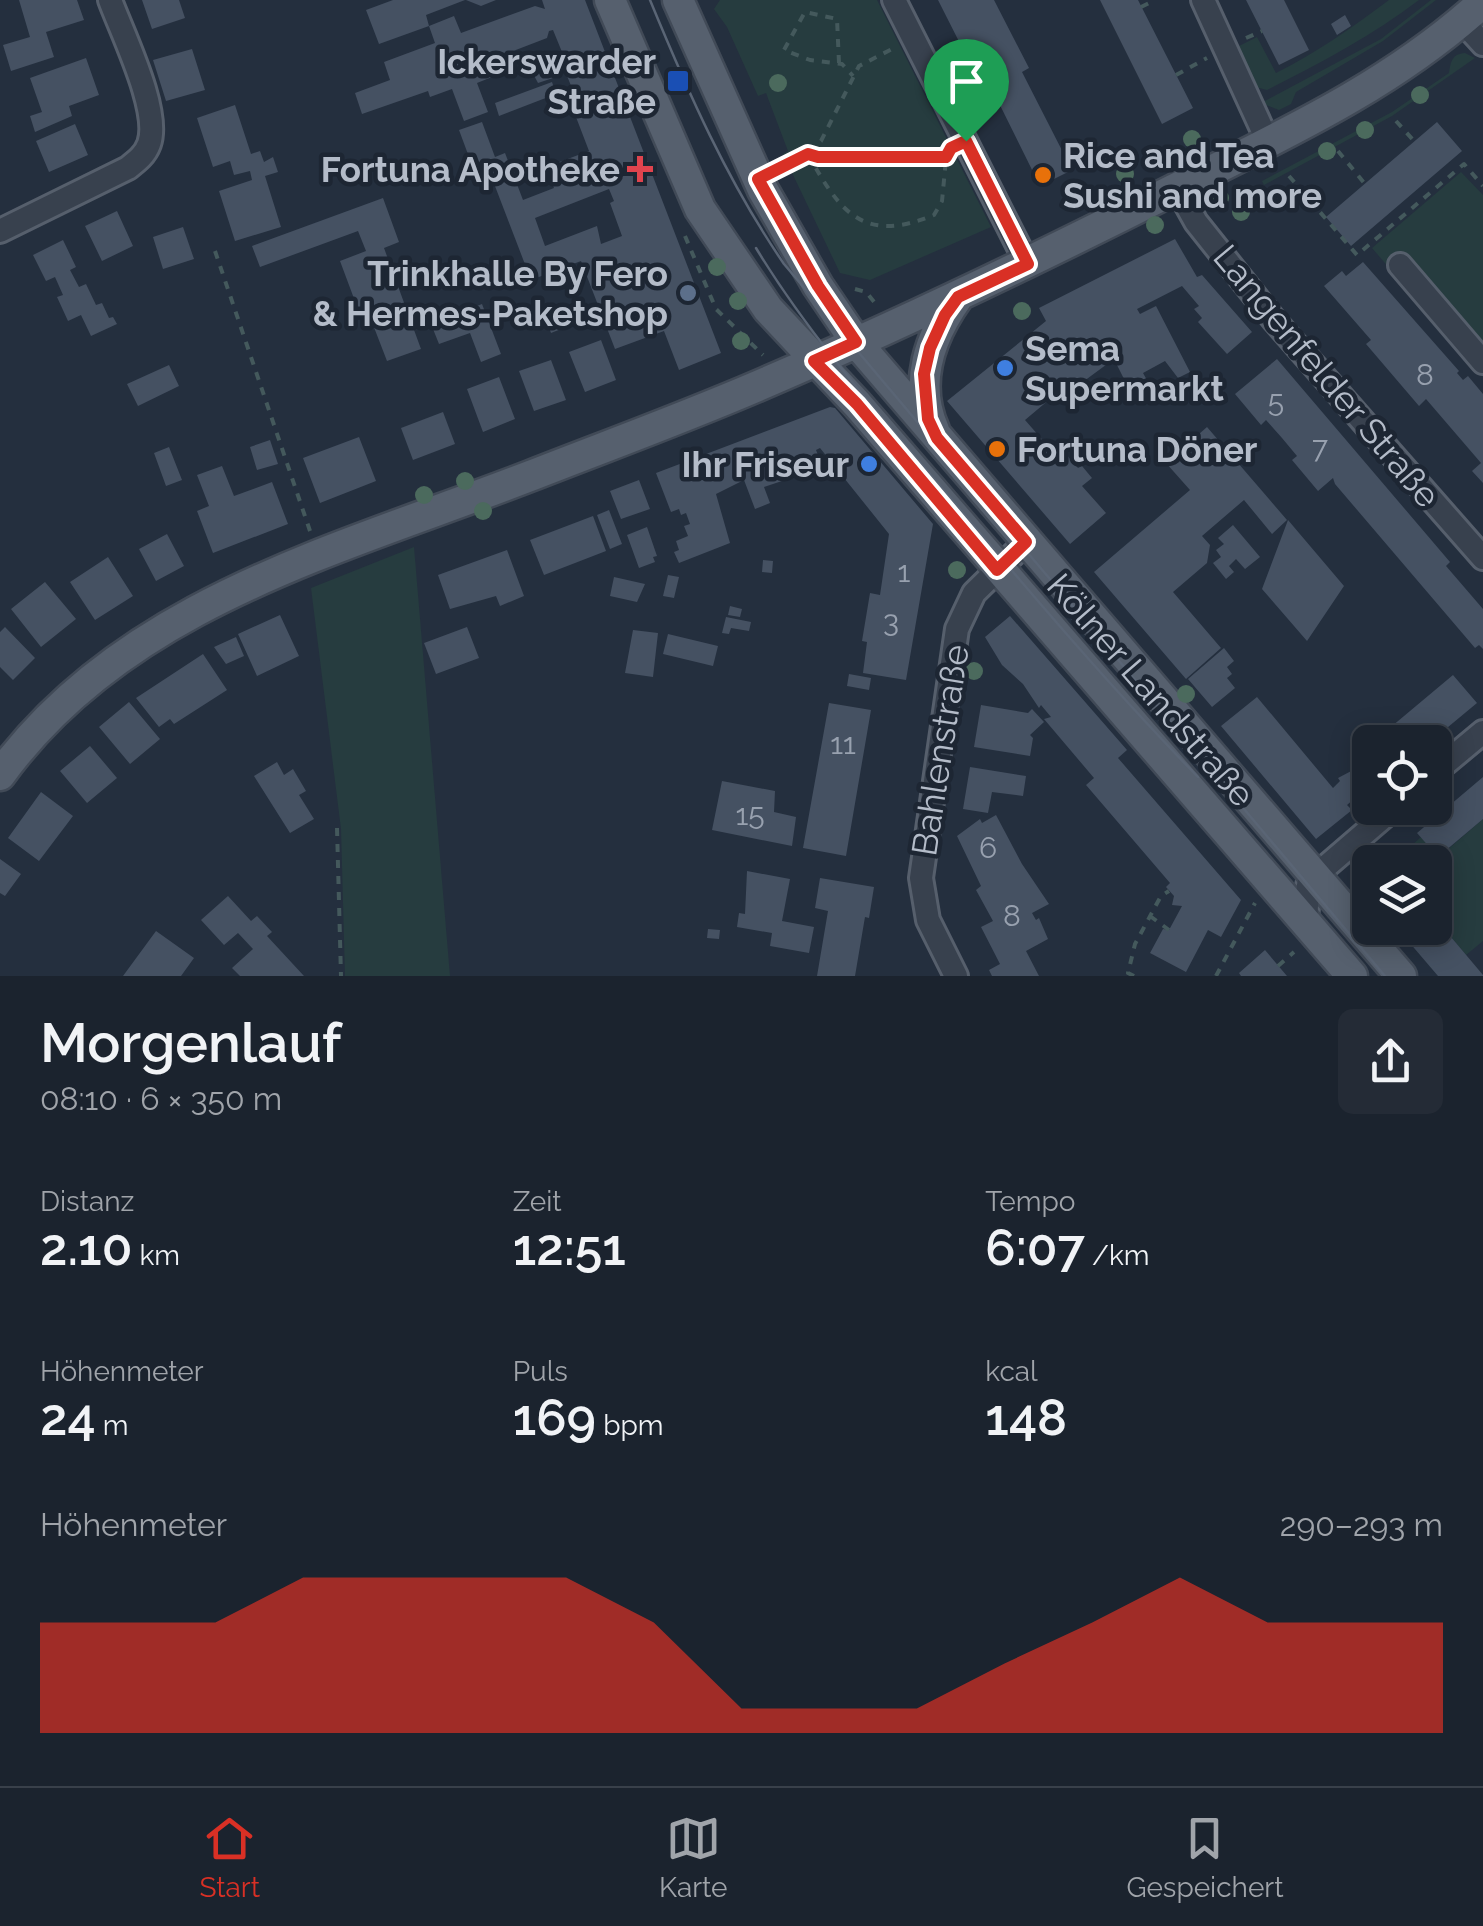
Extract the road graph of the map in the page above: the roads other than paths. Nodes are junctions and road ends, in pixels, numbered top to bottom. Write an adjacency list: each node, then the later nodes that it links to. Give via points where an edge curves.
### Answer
1 (110, 0): 10 (street, via 146,101 149,143 128,168)
2 (610, 0): 15 (main road, Kölner Landstraße, via 700,210 768,310)
3 (678, 0): 14 (main road, Kölner Landstraße, via 758,179)
4 (894, 0): 11 (street)
5 (1203, 0): 8 (street)
6 (1473, 11): 7 (street); 8 (main road, via 1358,94)
7 (1483, 44)
8 (1268, 142): 9 (main road)
9 (1178, 188): 11 (main road); 19 (street, Langenfelder Straße, via 1196,222 1274,320)
10 (0, 230)
11 (1028, 264): 13 (main road)
12 (1400, 265): 16 (street)
13 (958, 297): 14 (main road); 17 (main road, via 930,348 924,374 928,419)
14 (856, 342): 15 (main road); 17 (main road, Kölner Landstraße)
15 (814, 361): 20 (main road, Kölner Landstraße); 23 (main road, via 220,598 100,672 48,716)
16 (1483, 362)
17 (937, 438): 18 (main road, Kölner Landstraße)
18 (1026, 542): 20 (street, Bahlenstraße); 25 (main road, Kölner Landstraße)
19 (1483, 558)
20 (997, 570): 26 (main road, Kölner Landstraße, via 1270,883); 27 (street, Bahlenstraße, via 974,593 957,630 922,858 922,902)
21 (1483, 732): 22 (street)
22 (1452, 758)
23 (0, 775)
24 (1374, 825): 25 (street)
25 (1314, 876): 26 (street); 29 (main road, Kölner Landstraße)
26 (1304, 935): 28 (main road, Kölner Landstraße)
27 (956, 976)
28 (1352, 976)
29 (1401, 976)

